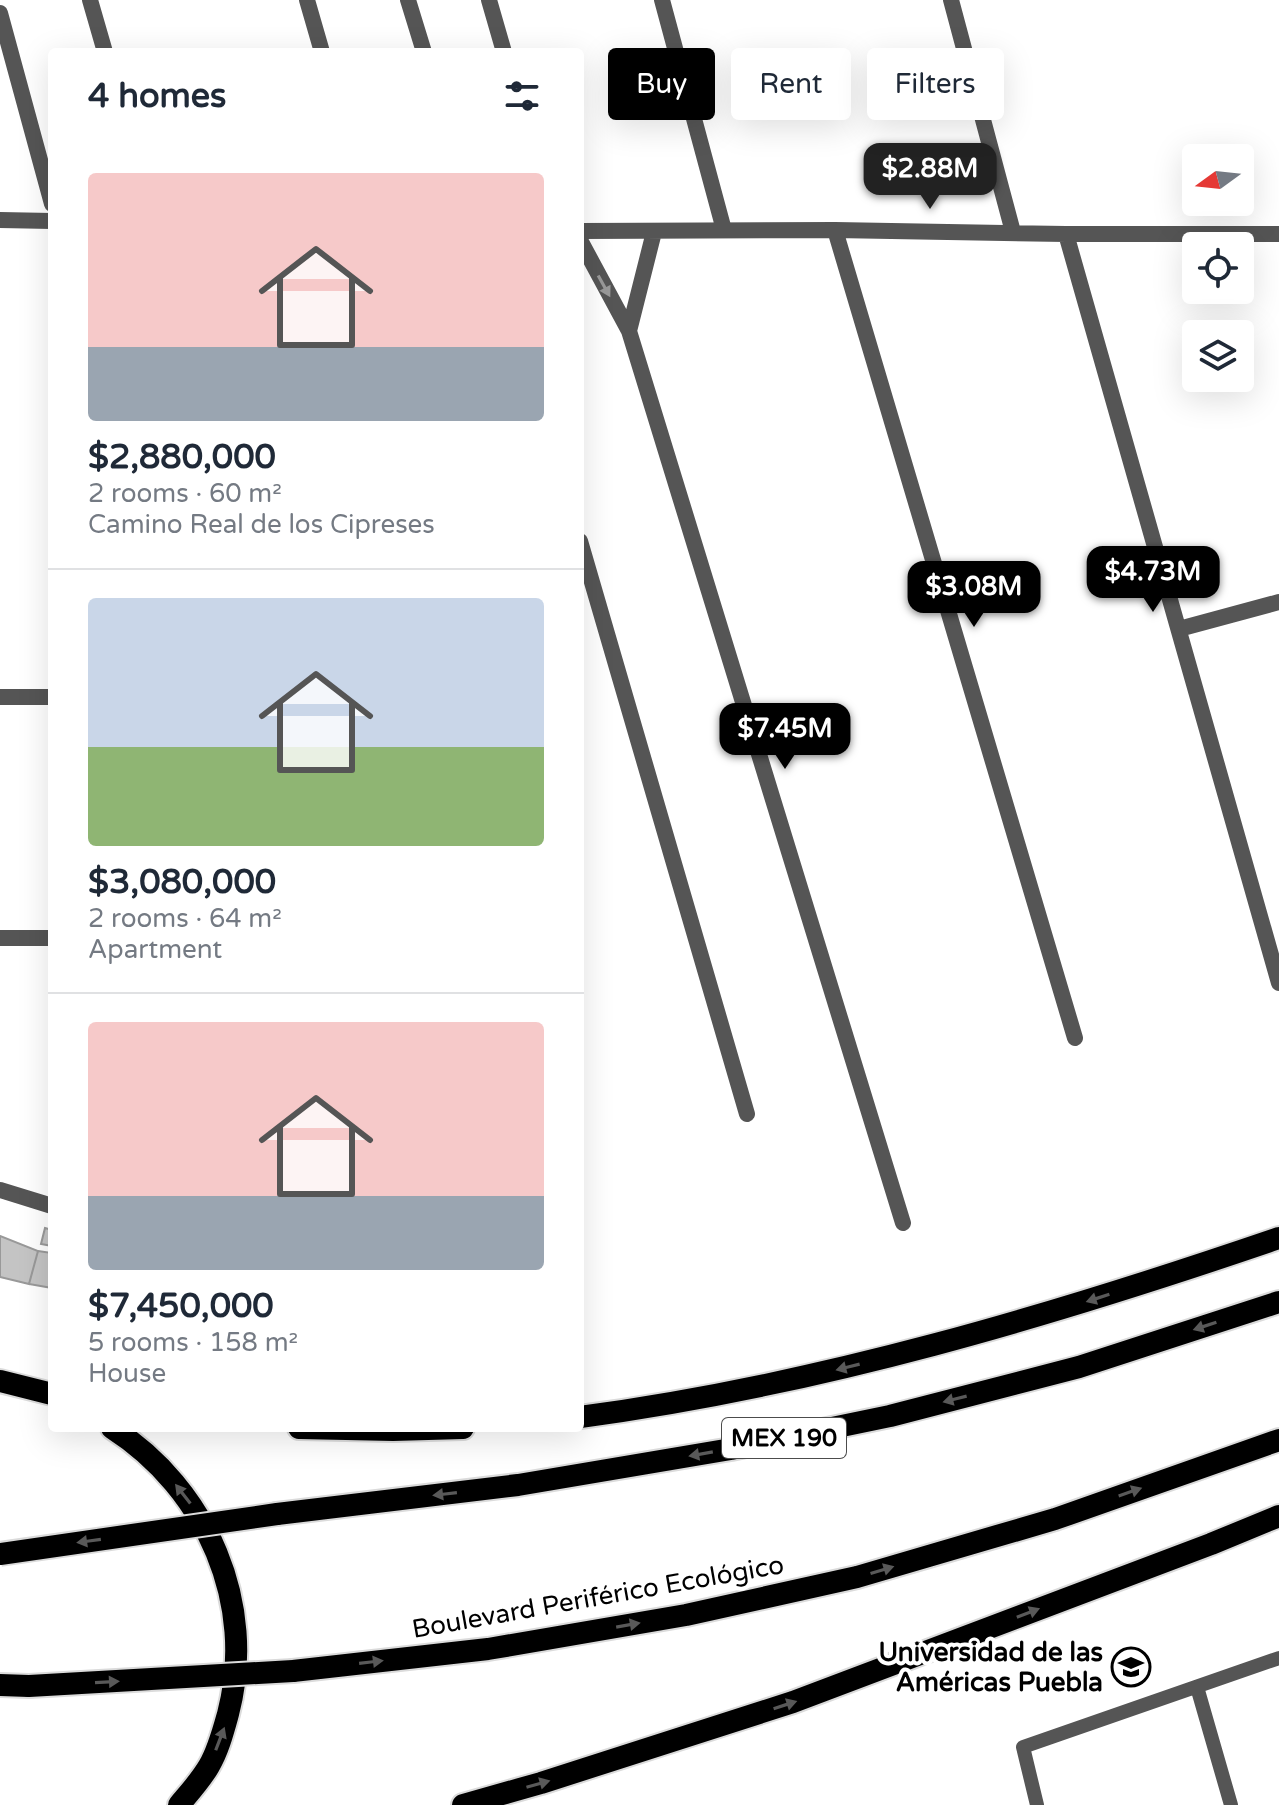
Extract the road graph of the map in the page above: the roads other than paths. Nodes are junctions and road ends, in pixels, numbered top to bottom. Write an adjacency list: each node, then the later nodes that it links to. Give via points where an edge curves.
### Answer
1 (90, 0): 8 (street)
2 (307, 0): 9 (street)
3 (408, 0): 10 (street)
4 (489, 0): 11 (street)
5 (662, 0): 15 (street)
6 (951, 0): 19 (street)
7 (0, 13): 12 (street)
8 (104, 48)
9 (321, 48)
10 (423, 48)
11 (503, 48)
12 (48, 189)
13 (0, 220): 14 (street)
14 (48, 221)
15 (724, 230): 16 (street); 18 (street)
16 (835, 230): 19 (street); 32 (street)
17 (584, 231): 18 (street)
18 (654, 232): 23 (street)
19 (1013, 232): 20 (street)
20 (1066, 234): 21 (street); 26 (street)
21 (1279, 234)
22 (584, 247): 23 (street, one-way to 23)
23 (629, 331): 36 (street)
24 (584, 555): 33 (street)
25 (1279, 602): 26 (street)
26 (1179, 629): 31 (street)
27 (0, 697): 28 (street)
28 (48, 697)
29 (0, 938): 30 (street)
30 (48, 938)
31 (1279, 983)
32 (1075, 1038)
33 (747, 1114)
34 (0, 1190): 35 (street)
35 (48, 1205)
36 (903, 1223)
37 (1279, 1238): 41 (highway, one-way to 41, via 923,1349 734,1392)
38 (1279, 1302): 45 (highway, MEX 190, one-way to 45, bridge, via 1079,1367 731,1449 518,1485)
39 (0, 1381): 40 (highway)
40 (45, 1394)
41 (584, 1416)
42 (117, 1432): 49 (highway, one-way to 42, via 209,1766 232,1698 237,1663 231,1594 208,1532 191,1504 147,1454)
43 (1279, 1440): 47 (highway, Boulevard Periférico Ecológico, one-way to 43, bridge, via 293,1671 488,1649 686,1615 857,1577 1055,1519)
44 (1279, 1516): 50 (highway, one-way to 44, via 793,1702)
45 (0, 1554)
46 (1279, 1658): 48 (lane)
47 (0, 1685)
48 (1197, 1687): 51 (lane, via 1023,1747); 52 (lane)
49 (179, 1805)
50 (463, 1805)
51 (1037, 1805)
52 (1231, 1805)

